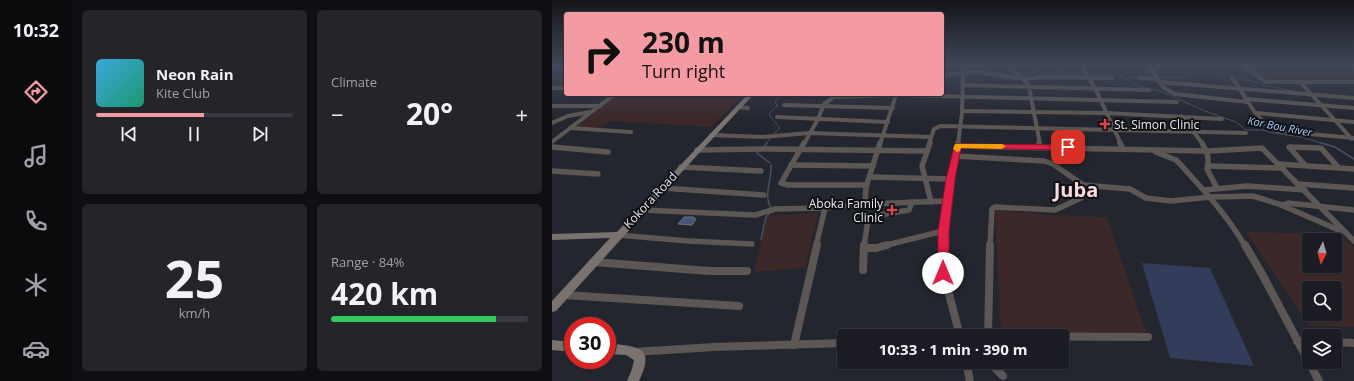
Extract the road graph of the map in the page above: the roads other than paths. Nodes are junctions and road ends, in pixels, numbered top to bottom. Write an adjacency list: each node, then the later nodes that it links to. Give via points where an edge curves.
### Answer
1 (1027, 84): 8 (street)
2 (1092, 84): 11 (street)
3 (1162, 84): 24 (street, via 1168,91 1178,95)
4 (1191, 84): 12 (street)
5 (1236, 84): 12 (street)
6 (1302, 84): 14 (street)
7 (963, 85): 8 (street); 20 (street)
8 (1029, 87): 11 (street); 22 (street)
9 (552, 88): 10 (street)
10 (564, 88)
11 (1095, 88): 13 (street); 23 (street)
12 (1239, 88): 14 (street); 24 (street)
13 (1149, 90)
14 (1311, 94): 21 (street); 27 (street)
15 (612, 96): 29 (street)
16 (749, 96): 31 (street, Kokora Road)
17 (842, 96): 30 (street, via 829,99)
18 (896, 96): 33 (street)
19 (944, 96): 20 (street)
20 (963, 97): 22 (street); 35 (street)
21 (1354, 98)
22 (1031, 99): 23 (street); 37 (street)
23 (1100, 100): 25 (street); 38 (street)
24 (1247, 100): 27 (street); 39 (street)
25 (1177, 102)
26 (784, 105): 30 (street)
27 (1321, 105): 34 (street); 44 (street)
28 (552, 106): 29 (street)
29 (600, 106): 36 (street)
30 (823, 106): 33 (street); 42 (street)
31 (738, 108): 32 (street); 56 (street, Kokora Road)
32 (748, 108)
33 (893, 108): 45 (street)
34 (1354, 108)
35 (962, 111): 37 (street); 48 (street)
36 (592, 112): 47 (street, via 568,116); 49 (street)
37 (1033, 112): 38 (street); 50 (street)
38 (1106, 113): 40 (street); 51 (street)
39 (1257, 113): 44 (street); 59 (street, via 1272,130)
40 (1181, 116): 43 (street); 52 (street)
41 (777, 117): 42 (street)
42 (818, 119): 45 (street); 54 (street)
43 (1222, 119)
44 (1335, 120): 46 (street); 59 (street)
45 (888, 122): 57 (street)
46 (1354, 122)
47 (552, 123)
48 (961, 127): 50 (street); 58 (street, via 937,127); 61 (street)
49 (570, 128): 53 (street); 60 (street)
50 (1037, 128): 51 (street); 62 (street)
51 (1114, 130): 52 (street); 65 (street)
52 (1193, 131): 55 (street); 70 (street)
53 (631, 132)
54 (809, 133): 56 (street, via 763,137); 57 (street); 64 (street)
55 (1246, 133)
56 (712, 135): 66 (street, Kokora Road)
57 (884, 135): 58 (street); 68 (street)
58 (931, 137): 69 (street)
59 (1353, 139)
60 (552, 142)
61 (958, 146): 62 (street); 72 (street)
62 (1040, 146): 65 (street)
63 (552, 147): 71 (street)
64 (801, 149): 66 (street); 68 (street); 73 (street)
65 (1123, 149): 67 (street)
66 (697, 150): 78 (street, Kokora Road)
67 (1153, 150): 70 (street); 93 (street, via 1176,160)
68 (879, 151): 69 (street); 75 (street)
69 (927, 151): 85 (street, via 922,166)
70 (1208, 151): 76 (street); 77 (street, via 1262,148)
71 (608, 152)
72 (955, 156): 86 (street); 89 (street, via 1044,161 1053,164)
73 (791, 165): 75 (street); 88 (street, via 781,182 783,184)
74 (1305, 165): 77 (street); 79 (street); 79 (street, via 1289,147 1321,148)
75 (873, 166): 84 (street)
76 (1209, 166): 77 (street); 91 (street, via 1207,169)
77 (1280, 166): 87 (street)
78 (681, 167): 82 (street); 90 (street, Kokora Road)
79 (1338, 167): 80 (street)
80 (1354, 169)
81 (552, 171): 83 (street)
82 (762, 171)
83 (598, 174)
84 (870, 177): 85 (street); 88 (street)
85 (924, 179): 86 (street); 100 (street)
86 (951, 179): 98 (street)
87 (1298, 184): 92 (street); 94 (street)
88 (867, 185): 101 (street)
89 (1083, 185): 96 (street, via 1130,189 1146,198 1172,201); 120 (street, via 1081,198 1055,210 995,207 992,209)
90 (662, 188): 95 (street); 104 (street, Kokora Road)
91 (1217, 188): 93 (street); 94 (street, via 1247,186)
92 (1354, 188)
93 (1204, 190): 96 (street)
94 (1305, 190): 102 (street)
95 (764, 195)
96 (1210, 197): 97 (street, via 1253,196); 123 (street, via 1234,227)
97 (1269, 200): 102 (street, via 1282,205 1288,203); 108 (street)
98 (947, 201): 100 (street); 106 (street)
99 (912, 202): 100 (street); 101 (street); 112 (street, via 909,210 880,215 868,220)
100 (931, 202)
101 (865, 204): 103 (street)
102 (1321, 207): 105 (street); 108 (street)
103 (825, 208): 104 (street, via 772,209 755,215); 129 (street)
104 (642, 210): 107 (street, Kokora Road)
105 (1354, 210)
106 (944, 231): 112 (street, via 876,248); 119 (street, via 943,273)
107 (618, 235): 109 (street); 111 (street); 113 (street, Kokora Road)
108 (1351, 236): 110 (street)
109 (552, 237)
110 (1354, 241)
111 (752, 244)
112 (864, 248): 114 (street)
113 (593, 262): 115 (street, via 709,272); 116 (street, Kokora Road)
114 (863, 270)
115 (747, 271)
116 (564, 295): 117 (street); 118 (street, Kokora Road)
117 (739, 306)
118 (552, 308)
119 (958, 329)
120 (988, 329)
121 (1069, 336): 122 (street)
122 (1148, 336)
123 (1297, 342): 124 (street); 138 (street)
124 (1302, 342)
125 (1342, 342): 127 (street)
126 (837, 343): 129 (street)
127 (1354, 343)
128 (552, 345): 130 (street)
129 (794, 345): 132 (street)
130 (564, 346)
131 (616, 350): 132 (street)
132 (633, 352): 136 (street, via 640,357 640,363)
133 (969, 369): 137 (street)
134 (997, 369): 135 (street)
135 (1003, 376)
136 (632, 381)
137 (970, 381)
138 (1319, 381)

